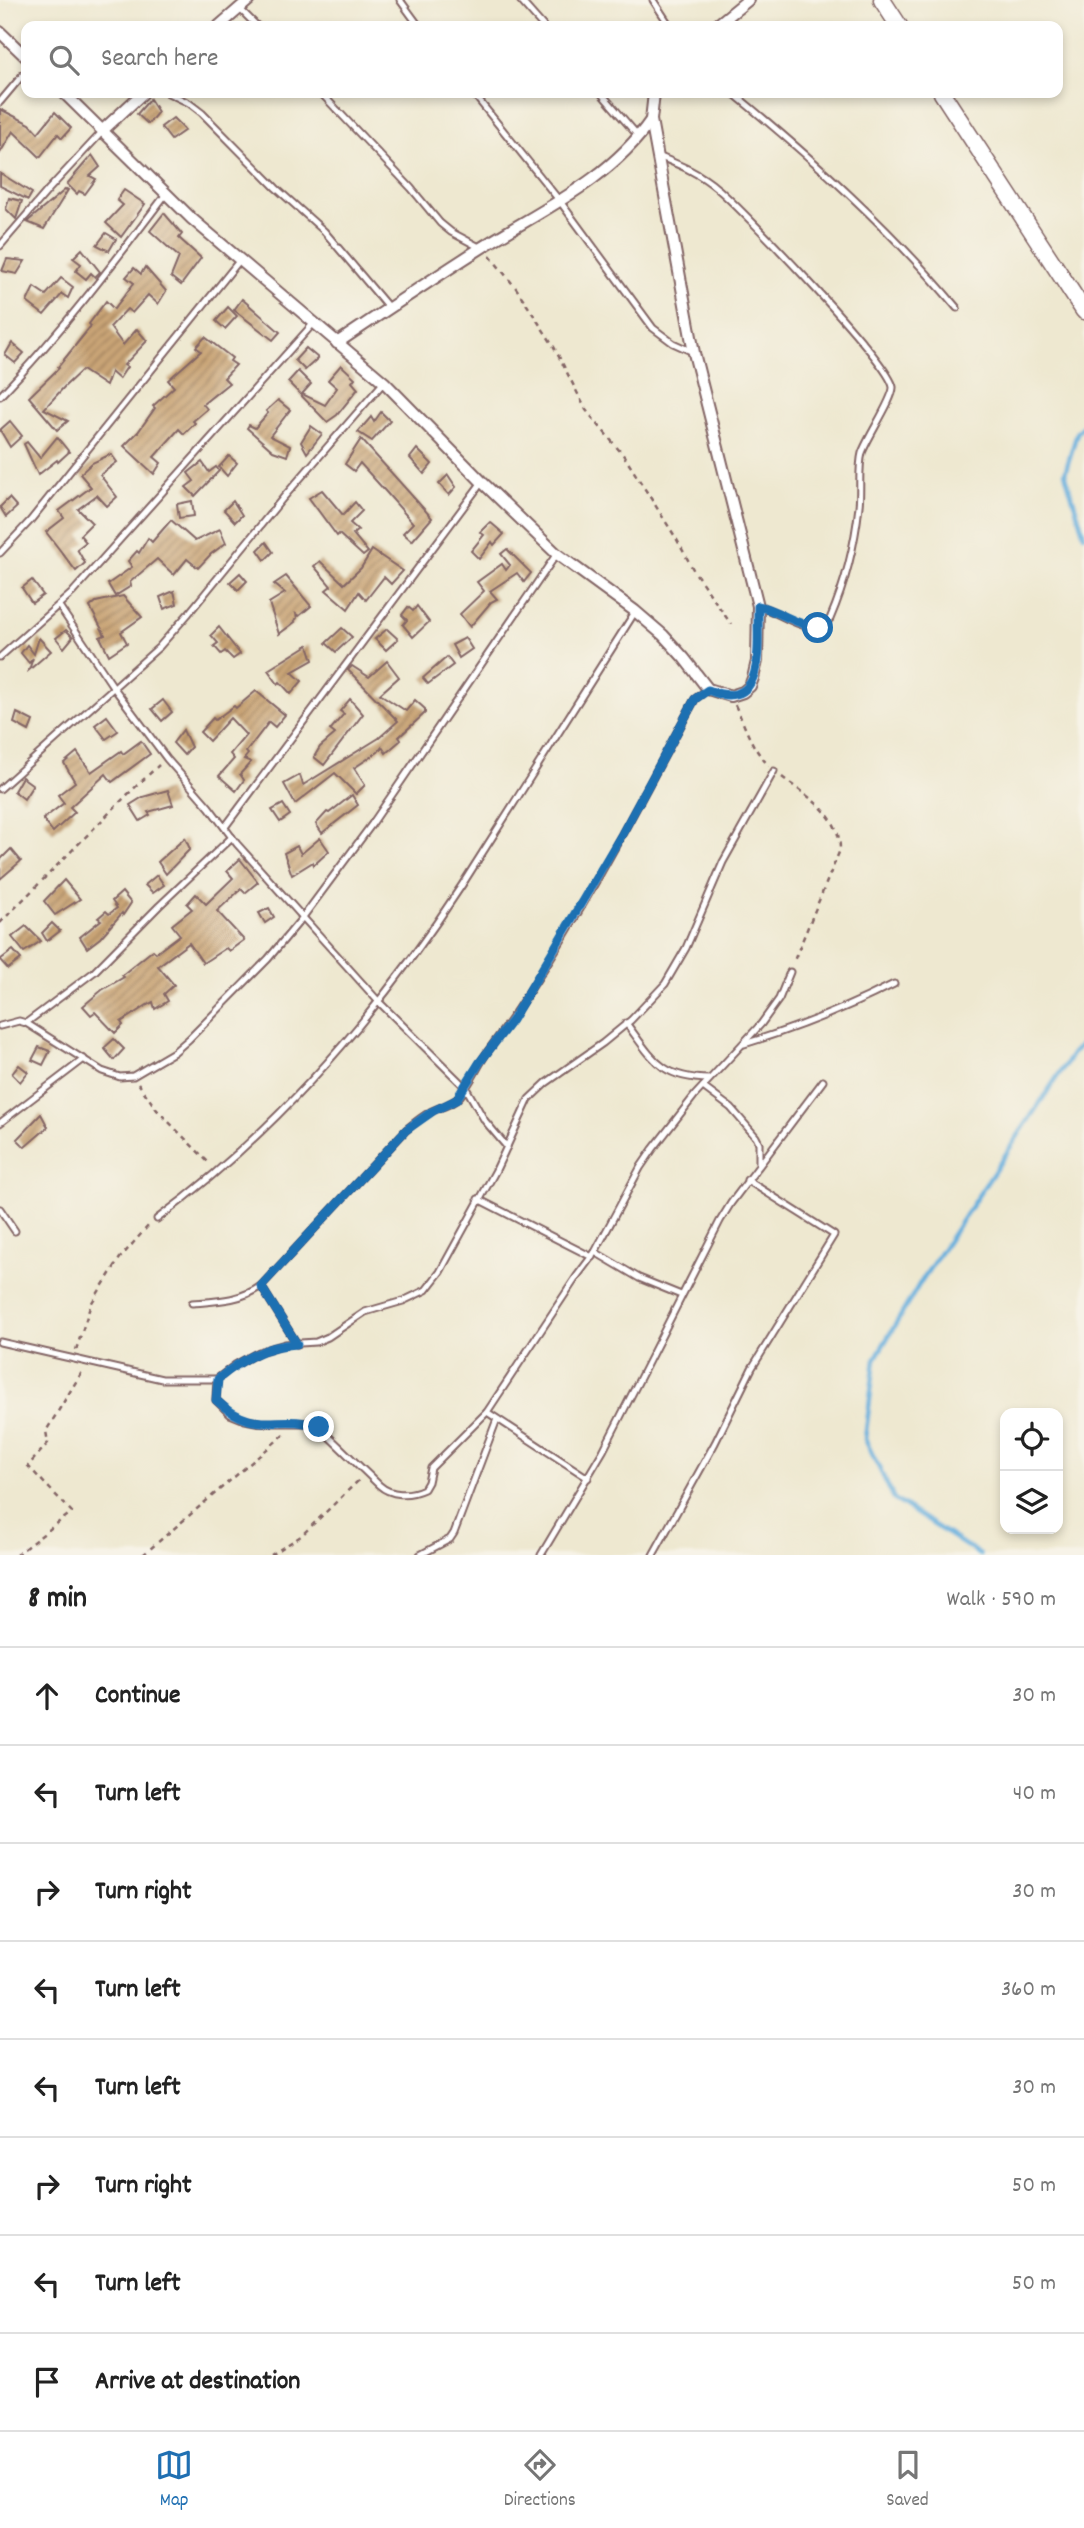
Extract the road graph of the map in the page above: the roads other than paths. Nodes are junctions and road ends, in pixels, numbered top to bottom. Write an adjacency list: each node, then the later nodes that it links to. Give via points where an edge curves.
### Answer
1 (249, 0): 7 (street)
2 (400, 0): 10 (lane)
3 (520, 0): 11 (lane)
4 (653, 0): 12 (lane)
5 (748, 0): 13 (street)
6 (882, 0): 14 (street)
7 (240, 8): 8 (street); 9 (lane)
8 (225, 21)
9 (252, 21)
10 (415, 21)
11 (539, 21)
12 (667, 21)
13 (732, 21)
14 (896, 21)
15 (0, 32): 16 (street)
16 (21, 52)
17 (21, 77): 27 (lane)
18 (69, 98): 29 (street)
19 (138, 98): 29 (street)
20 (178, 98): 37 (lane, via 202,113 324,232)
21 (326, 98): 35 (lane, via 440,223)
22 (477, 98): 33 (lane)
23 (605, 98): 30 (lane)
24 (653, 98): 28 (street)
25 (739, 98): 38 (lane, via 877,220)
26 (945, 98): 39 (street)
27 (0, 102)
28 (651, 120): 30 (street); 31 (street)
29 (103, 130): 32 (street); 34 (lane)
30 (639, 137): 33 (street, via 605,171)
31 (658, 156): 42 (street); 49 (lane, via 695,172 741,211 816,289 878,362 893,387 861,457 856,532 830,619 818,628 806,626)
32 (166, 194): 36 (street); 44 (lane, via 96,288)
33 (559, 200): 35 (street); 42 (lane, via 653,328)
34 (0, 246)
35 (481, 248): 37 (street)
36 (239, 261): 40 (street); 46 (lane)
37 (389, 308): 41 (street)
38 (957, 308)
39 (1084, 312)
40 (313, 324): 41 (street); 48 (lane)
41 (337, 343): 43 (street)
42 (694, 353): 49 (street)
43 (384, 382): 45 (street); 52 (lane, via 159,647)
44 (0, 396)
45 (482, 482): 47 (street); 56 (lane)
46 (0, 553)
47 (557, 554): 50 (street); 58 (lane)
48 (60, 606): 51 (lane); 52 (lane)
49 (758, 606): 53 (street, via 757,661 750,686 731,696)
50 (635, 611): 53 (street, via 684,657); 61 (lane, via 426,940)
51 (0, 657)
52 (114, 688): 55 (lane); 56 (lane)
53 (708, 690): 70 (lane, via 695,699 541,973)
54 (774, 771): 63 (lane, via 723,862 673,972)
55 (0, 789)
56 (225, 827): 57 (lane)
57 (232, 837): 58 (lane); 62 (lane, via 94,972)
58 (303, 917): 61 (lane); 66 (lane, via 174,1052 133,1076 109,1074)
59 (790, 972): 65 (lane, via 771,1010)
60 (894, 984): 65 (lane, via 839,1012)
61 (379, 1002): 70 (lane); 77 (lane, via 323,1069 217,1171)
62 (26, 1023): 64 (lane); 66 (lane)
63 (626, 1024): 67 (lane, via 667,1070 685,1078); 72 (lane, via 537,1090)
64 (0, 1026)
65 (741, 1045): 67 (lane)
66 (84, 1059): 71 (lane)
67 (709, 1079): 69 (lane)
68 (822, 1081): 73 (lane)
69 (702, 1087): 73 (lane, via 730,1108 759,1140); 79 (lane, via 640,1168)
70 (466, 1088): 72 (lane); 80 (lane, via 456,1100 406,1130)
71 (0, 1124)
72 (507, 1147): 75 (lane)
73 (759, 1165): 74 (lane)
74 (747, 1180): 81 (lane); 93 (lane, via 834,1235 752,1368)
75 (478, 1199): 79 (lane); 84 (lane, via 426,1290 365,1311 328,1337)
76 (0, 1209): 78 (lane)
77 (157, 1219)
78 (15, 1231)
79 (593, 1254): 81 (lane); 86 (lane)
80 (261, 1286): 82 (lane, via 244,1297); 84 (lane)
81 (681, 1295): 88 (lane)
82 (192, 1303)
83 (0, 1342): 85 (lane, via 162,1379)
84 (297, 1344): 85 (lane, via 259,1352)
85 (218, 1379): 86 (lane, via 216,1400 230,1414 261,1423 319,1427 379,1485 397,1494 422,1491 431,1468)
86 (487, 1412): 87 (lane)
87 (497, 1419): 88 (lane); 89 (lane, via 454,1534)
88 (588, 1478): 92 (lane)
89 (436, 1546): 90 (lane); 91 (lane)
90 (420, 1555)
91 (440, 1555)
92 (541, 1555)
93 (653, 1555)

